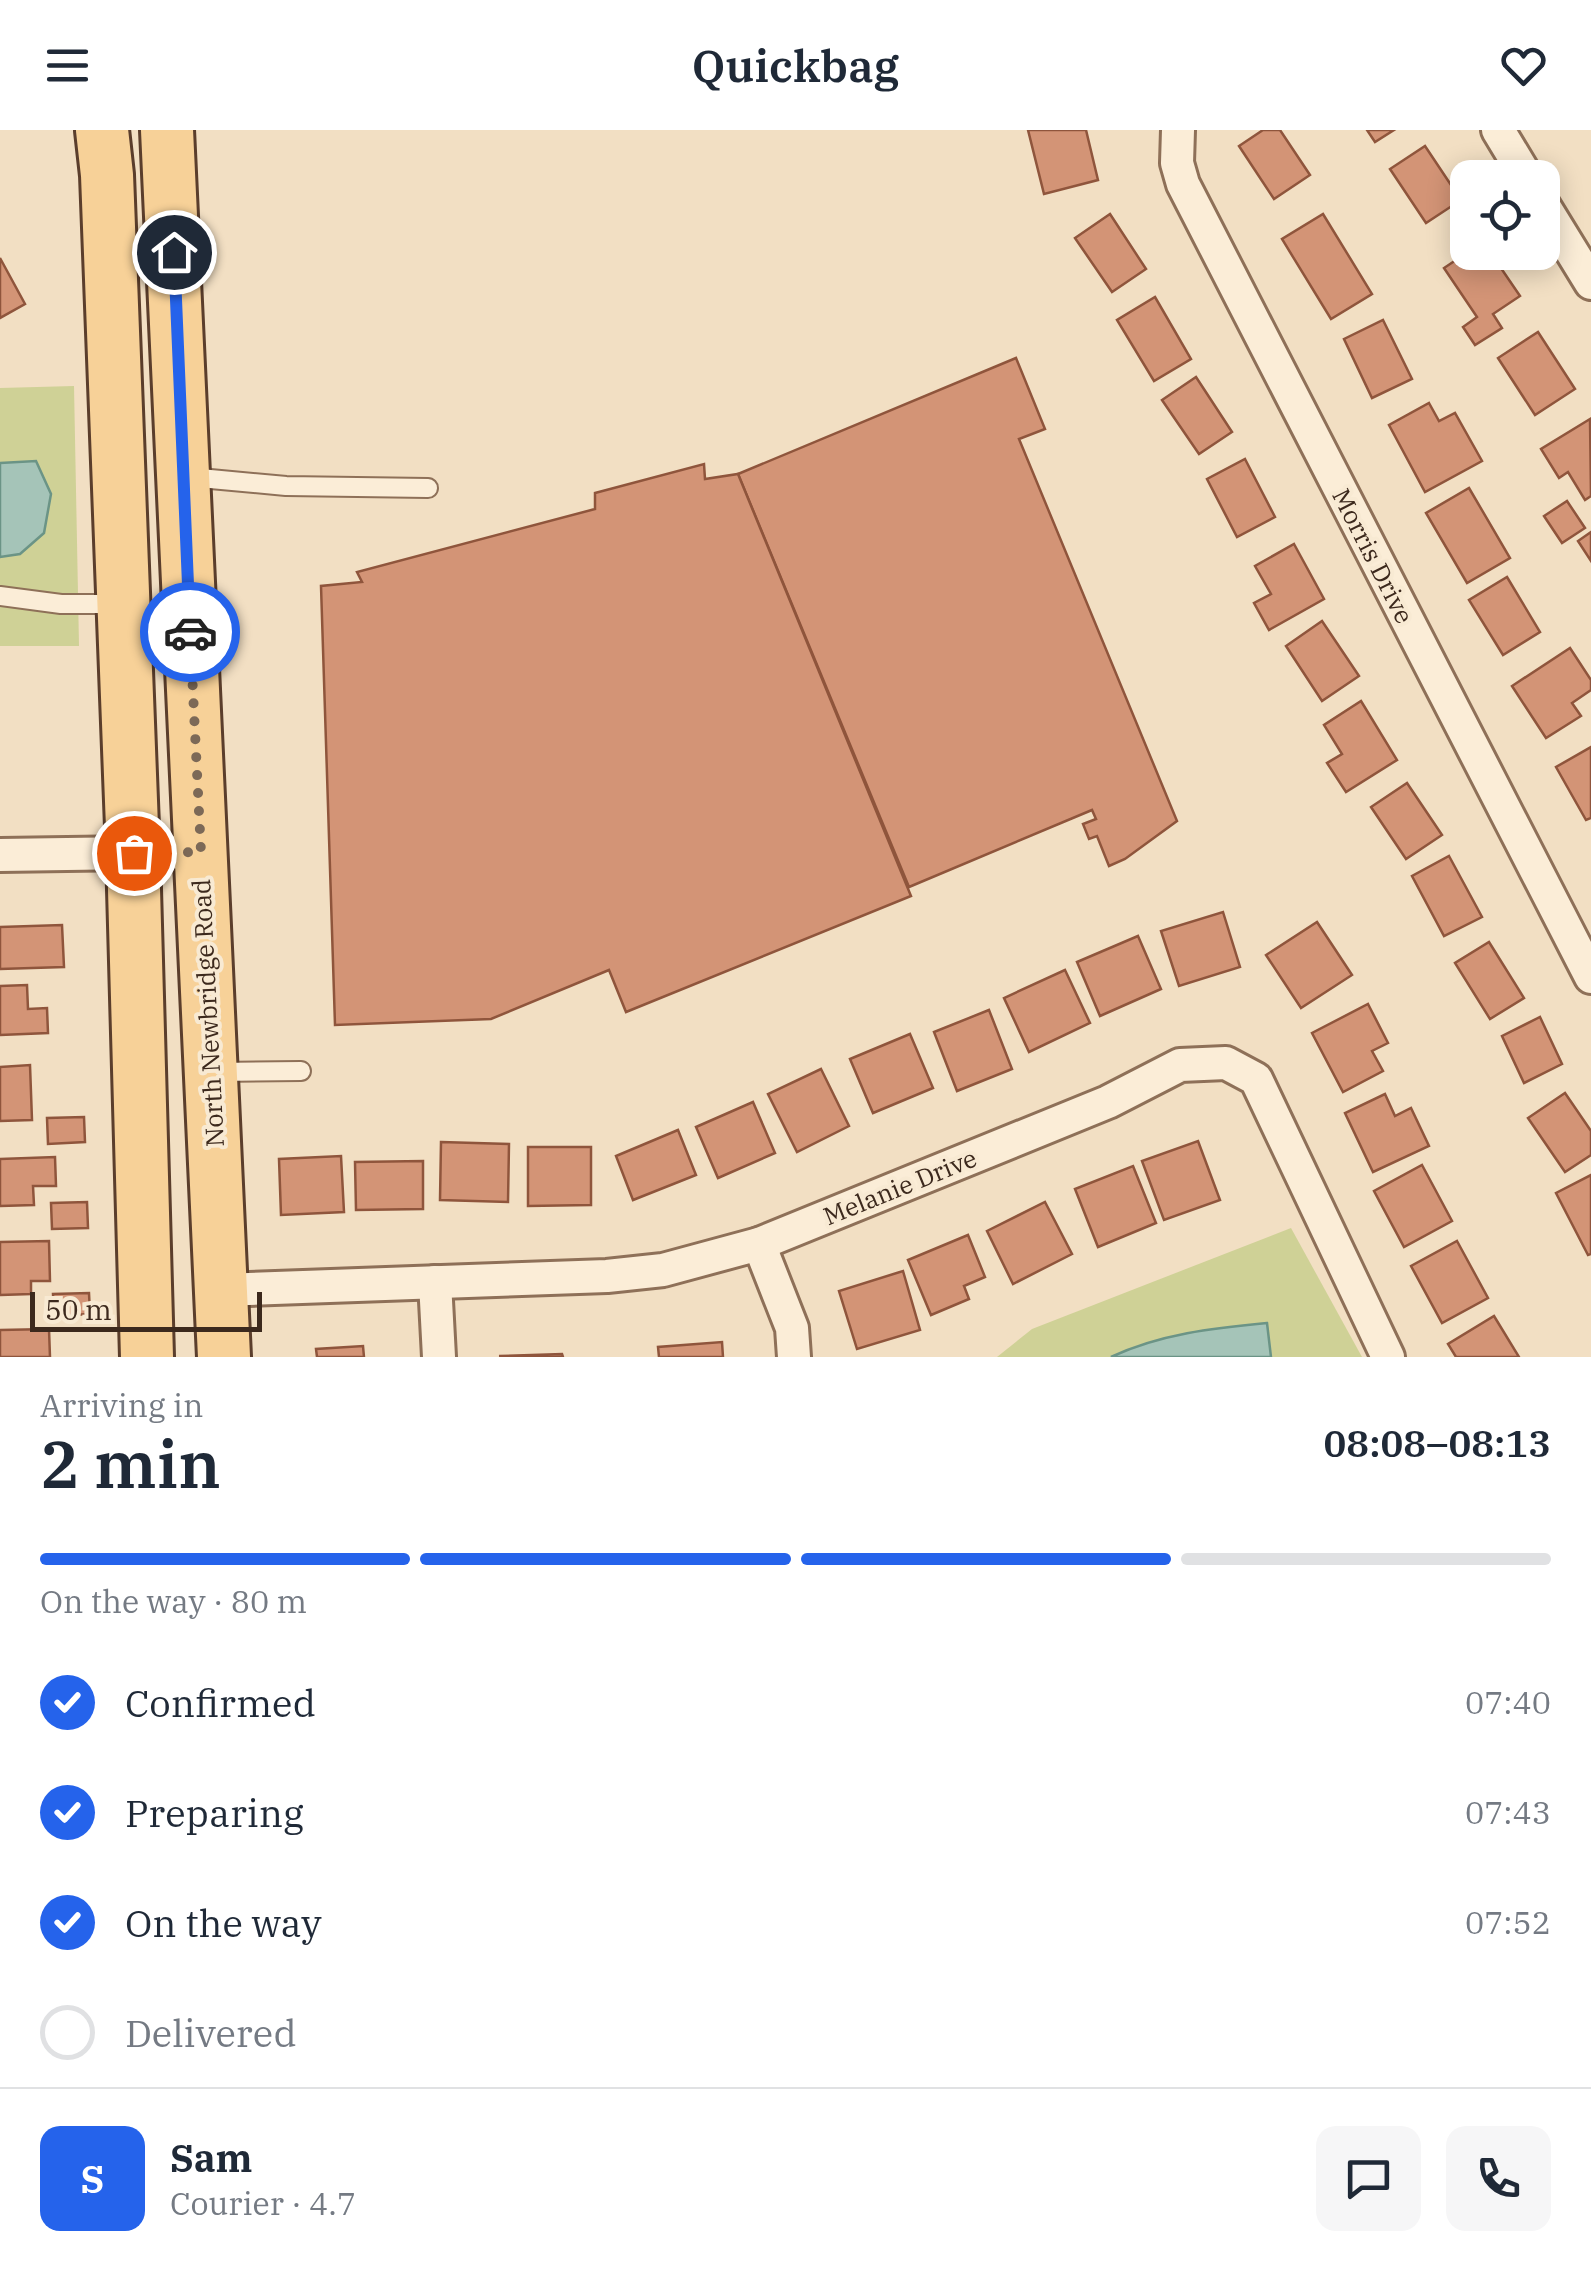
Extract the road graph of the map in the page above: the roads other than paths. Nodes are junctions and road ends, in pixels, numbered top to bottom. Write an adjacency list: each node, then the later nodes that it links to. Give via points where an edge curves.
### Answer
1 (102, 130): 8 (main road)
2 (168, 130): 9 (main road, North Newbridge Road)
3 (1178, 130): 16 (street, Morris Drive, via 1182,184)
4 (1498, 130): 5 (street)
5 (1516, 160)
6 (1560, 232): 7 (street)
7 (1591, 283)
8 (118, 472): 9 (main road); 12 (main road)
9 (184, 477): 10 (lane); 13 (main road, North Newbridge Road)
10 (428, 488)
11 (0, 596): 12 (lane)
12 (124, 604): 14 (main road)
13 (201, 852): 14 (street); 18 (main road, North Newbridge Road)
14 (134, 853): 15 (street); 22 (main road)
15 (0, 856)
16 (1591, 977)
17 (302, 1071): 18 (lane)
18 (211, 1072): 21 (main road, North Newbridge Road)
19 (759, 1244): 20 (street, Melanie Drive, via 644,1272); 25 (street, via 792,1328); 26 (street, Melanie Drive, via 1108,1102 1180,1064 1226,1062 1256,1079)
20 (435, 1282): 21 (street, Melanie Drive); 24 (street)
21 (221, 1290): 23 (main road, North Newbridge Road)
22 (147, 1357)
23 (224, 1357)
24 (439, 1357)
25 (794, 1357)
26 (1388, 1357)

